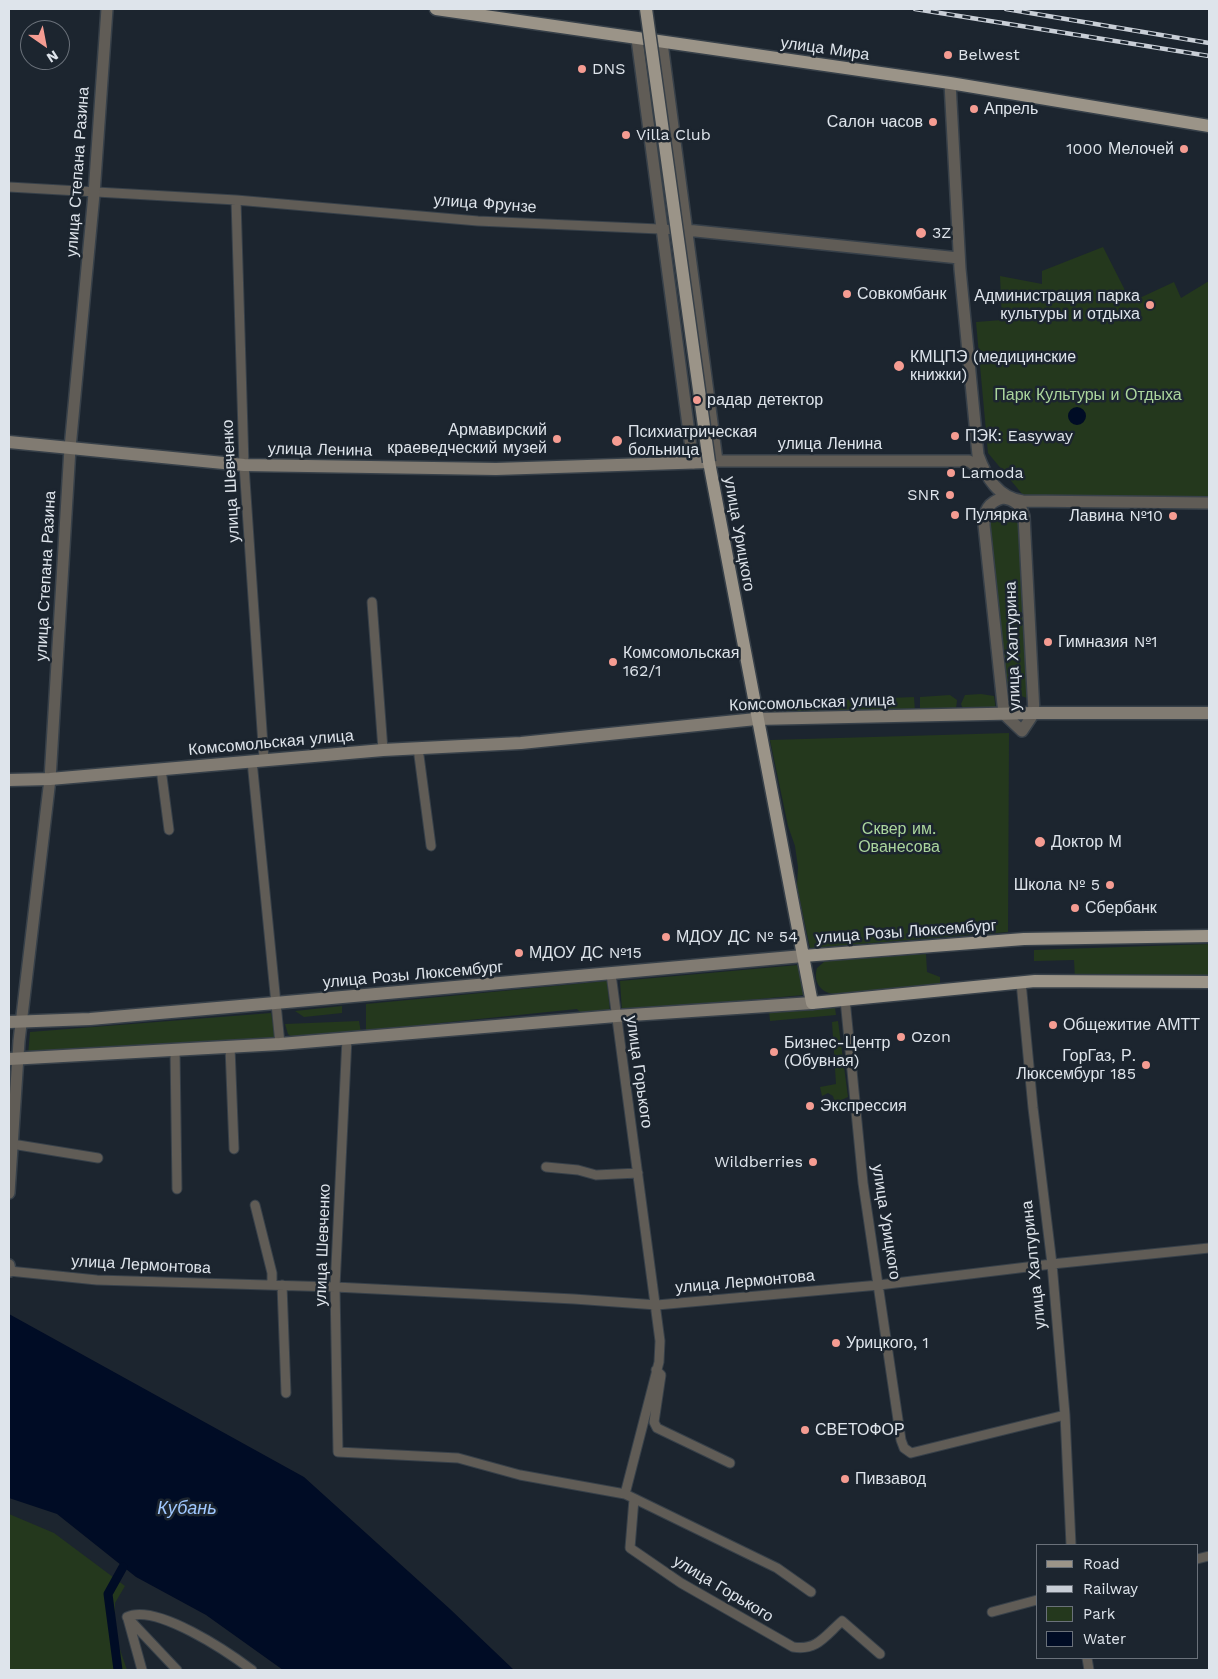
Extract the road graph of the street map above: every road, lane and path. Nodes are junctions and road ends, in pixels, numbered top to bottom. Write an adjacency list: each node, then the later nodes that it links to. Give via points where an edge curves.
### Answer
1 (107, 9): 9 (street, улица Степана Разина)
2 (436, 9): 4 (main road, улица Мира)
3 (646, 9): 16 (main road, улица Урицкого, bridge)
4 (637, 39): 5 (main road, улица Мира); 11 (street)
5 (662, 43): 6 (main road, улица Мира); 12 (street, улица Урицкого)
6 (950, 83): 7 (main road, улица Мира); 13 (street, улица Халтурина)
7 (1209, 126)
8 (9, 187): 9 (street, улица Фрунзе)
9 (94, 194): 10 (street, улица Фрунзе); 15 (street, улица Степана Разина)
10 (236, 200): 11 (street, улица Фрунзе, via 478,221); 18 (street, улица Шевченко)
11 (662, 229): 12 (street, улица Фрунзе); 17 (street)
12 (686, 230): 13 (street, улица Фрунзе); 16 (street, улица Урицкого)
13 (959, 258): 19 (street, улица Халтурина, via 978,455)
14 (9, 442): 15 (main road, улица Ленина)
15 (70, 448): 18 (main road, улица Ленина); 31 (street, улица Степана Разина)
16 (713, 461): 17 (main road, улица Ленина); 19 (street, улица Ленина, via 970,460); 26 (main road, улица Урицкого)
17 (694, 463): 18 (main road, улица Ленина, via 496,469)
18 (244, 465): 29 (street, улица Шевченко)
19 (987, 475): 20 (street, улица Халтурина)
20 (1010, 499): 21 (street); 23 (street, улица Халтурина, via 1020,507 1024,516); 25 (street, улица Халтурина, via 995,500 984,514)
21 (1209, 503)
22 (372, 602): 28 (street)
23 (1034, 713): 24 (main road, Комсомольская улица); 25 (main road, Комсомольская улица)
24 (1209, 713)
25 (1004, 714): 26 (main road, Комсомольская улица)
26 (756, 719): 27 (main road, Комсомольская улица, via 521,743); 36 (main road, улица Урицкого)
27 (418, 748): 28 (main road, Комсомольская улица); 34 (street)
28 (383, 750): 29 (main road, Комсомольская улица)
29 (258, 761): 30 (main road, Комсомольская улица); 41 (street, улица Шевченко)
30 (161, 769): 31 (main road, Комсомольская улица); 33 (street)
31 (50, 779): 32 (main road, Комсомольская улица); 44 (street, улица Степана Разина)
32 (9, 780)
33 (170, 830)
34 (431, 846)
35 (1209, 936): 36 (main road, улица Розы Люксембург, via 1024,939)
36 (803, 956): 37 (main road, улица Розы Люксембург); 42 (main road, улица Урицкого)
37 (611, 974): 41 (main road, улица Розы Люксембург); 43 (street, улица Горького)
38 (1020, 982): 39 (main road); 40 (main road); 59 (street, улица Халтурина)
39 (1209, 982)
40 (845, 999): 42 (main road); 61 (street, улица Урицкого, via 857,1131)
41 (275, 1003): 44 (main road, улица Розы Люксембург); 46 (street, улица Шевченко)
42 (812, 1003): 43 (main road)
43 (616, 1016): 45 (main road); 54 (street, улица Горького)
44 (15, 1022): 49 (street, улица Степана Разина)
45 (347, 1038): 46 (main road); 64 (street, улица Шевченко)
46 (280, 1044): 47 (main road)
47 (230, 1047): 48 (main road); 51 (street)
48 (175, 1050): 49 (main road); 55 (street)
49 (14, 1059): 50 (street, улица Степана Разина)
50 (12, 1144): 52 (street); 56 (street, улица Степана Разина)
51 (234, 1149)
52 (98, 1158)
53 (546, 1167): 54 (street, via 596,1175)
54 (638, 1173): 65 (street, улица Горького)
55 (177, 1189)
56 (9, 1193)
57 (255, 1205): 62 (street)
58 (1209, 1248): 59 (street, улица Лермонтова)
59 (1052, 1264): 61 (street, улица Лермонтова); 68 (street, улица Халтурина)
60 (9, 1269): 62 (street, улица Лермонтова, via 97,1280)
61 (880, 1284): 65 (street, улица Лермонтова); 68 (street, улица Урицкого, via 901,1440 911,1453)
62 (272, 1285): 63 (street, улица Лермонтова)
63 (282, 1285): 64 (street, улица Лермонтова); 67 (street)
64 (335, 1287): 65 (street, улица Лермонтова); 70 (street, улица Шевченко, via 338,1452 458,1458 520,1474)
65 (656, 1305): 66 (street, улица Горького, via 660,1341)
66 (656, 1370): 69 (street, улица Горького, via 662,1375 654,1422 657,1428); 70 (street, улица Горького)
67 (286, 1393)
68 (1065, 1415): 72 (street, улица Халтурина)
69 (730, 1463)
70 (625, 1494): 71 (street)
71 (634, 1499): 73 (street, via 777,1568); 77 (street, улица Горького, via 630,1548 681,1582 792,1647 807,1649 842,1621)
72 (1071, 1544)
73 (811, 1592)
74 (1036, 1600): 75 (street)
75 (992, 1612)
76 (127, 1617): 78 (street); 79 (street); 80 (street, via 134,1614 169,1620 229,1653)
77 (880, 1654)
78 (142, 1670)
79 (177, 1670)
80 (252, 1670)

